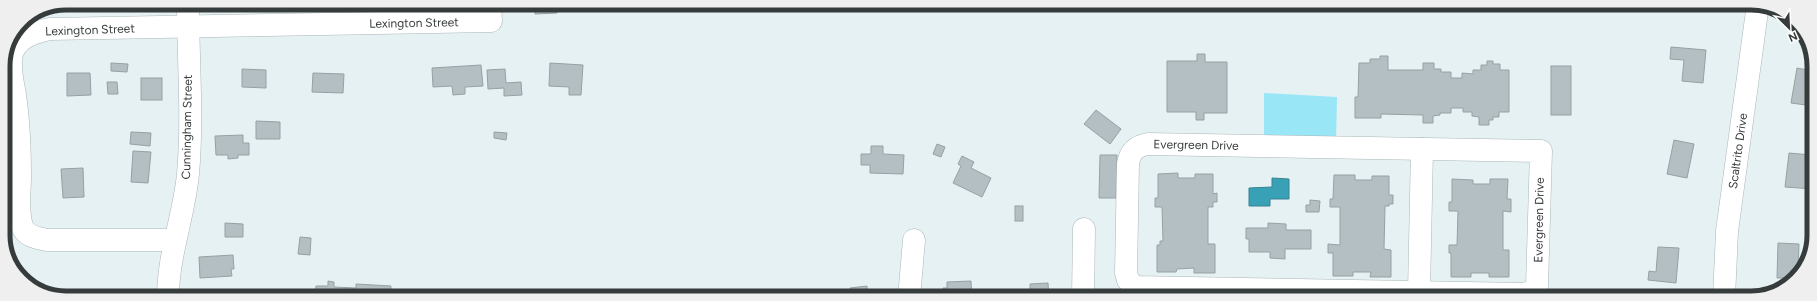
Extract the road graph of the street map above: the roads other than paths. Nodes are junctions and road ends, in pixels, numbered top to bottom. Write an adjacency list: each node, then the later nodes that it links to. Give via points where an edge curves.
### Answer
1 (188, 10): 4 (street, Cunningham Street)
2 (490, 10): 4 (street, Lexington Street, via 491,21)
3 (1757, 10): 15 (street, Scaltrito Drive, via 1727,231)
4 (188, 27): 7 (street, Cunningham Street, via 190,150 185,196); 7 (street, Lexington Street, via 50,29 34,32 23,38 13,50 12,64 20,151 20,216 22,227 27,234 47,240)
5 (1422, 149): 12 (street, Evergreen Drive, via 1148,144 1133,150 1129,160 1128,180 1126,273 1130,284 1142,288); 13 (street); 14 (street, Evergreen Drive, via 1540,151 1538,280 1537,286)
6 (1084, 229): 11 (street)
7 (175, 240): 9 (street, Cunningham Street, via 169,268)
8 (914, 240): 10 (street)
9 (168, 291)
10 (910, 291)
11 (1083, 291)
12 (1208, 291)
13 (1419, 291)
14 (1531, 291)
15 (1724, 291)

